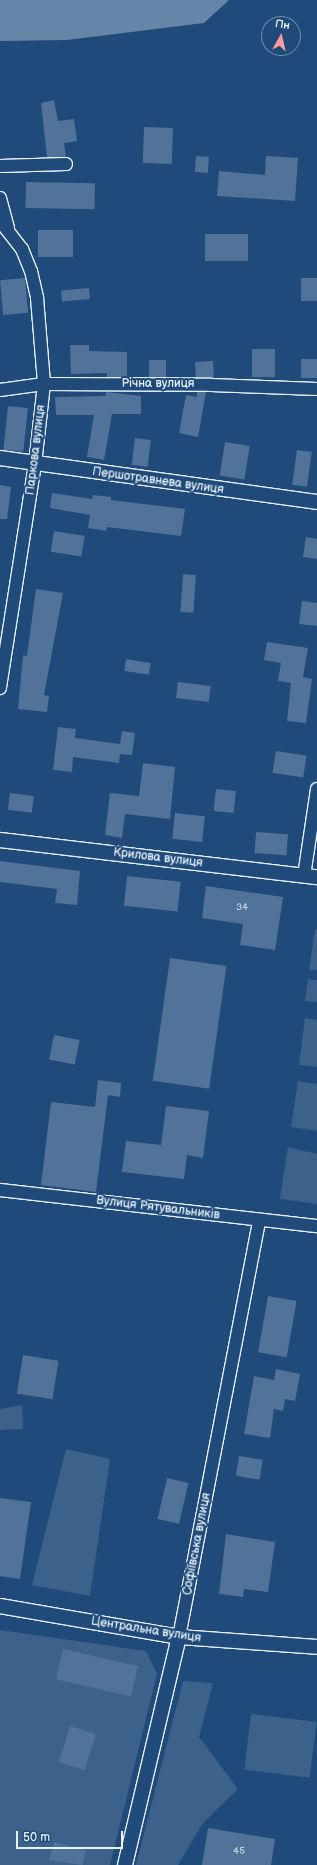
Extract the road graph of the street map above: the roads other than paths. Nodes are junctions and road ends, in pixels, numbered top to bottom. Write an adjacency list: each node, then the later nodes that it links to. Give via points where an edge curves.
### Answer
1 (66, 164): 2 (street)
2 (0, 166)
3 (0, 198): 4 (street)
4 (4, 225): 5 (street, Паркова вулиця, via 22,249 31,271)
5 (44, 384): 6 (street, Річна вулиця, via 211,385); 7 (street, Річна вулиця); 9 (street, Паркова вулиця)
6 (317, 389)
7 (0, 390)
8 (0, 458): 9 (street, Першотравнева вулиця)
9 (35, 464): 10 (street, Першотравнева вулиця); 11 (street, Паркова вулиця)
10 (317, 502)
11 (0, 688)
12 (317, 789): 14 (street)
13 (0, 840): 14 (street, Крилова вулиця)
14 (311, 876)
15 (0, 1190): 16 (street, Вулиця Рятувальників)
16 (259, 1220): 17 (street, Вулиця Рятувальників); 19 (street, Софіївська вулиця)
17 (317, 1226)
18 (0, 1606): 19 (street, Центральна вулиця)
19 (180, 1637): 20 (street, Центральна вулиця); 21 (street, Софіївська вулиця)
20 (317, 1647)
21 (125, 1865)

